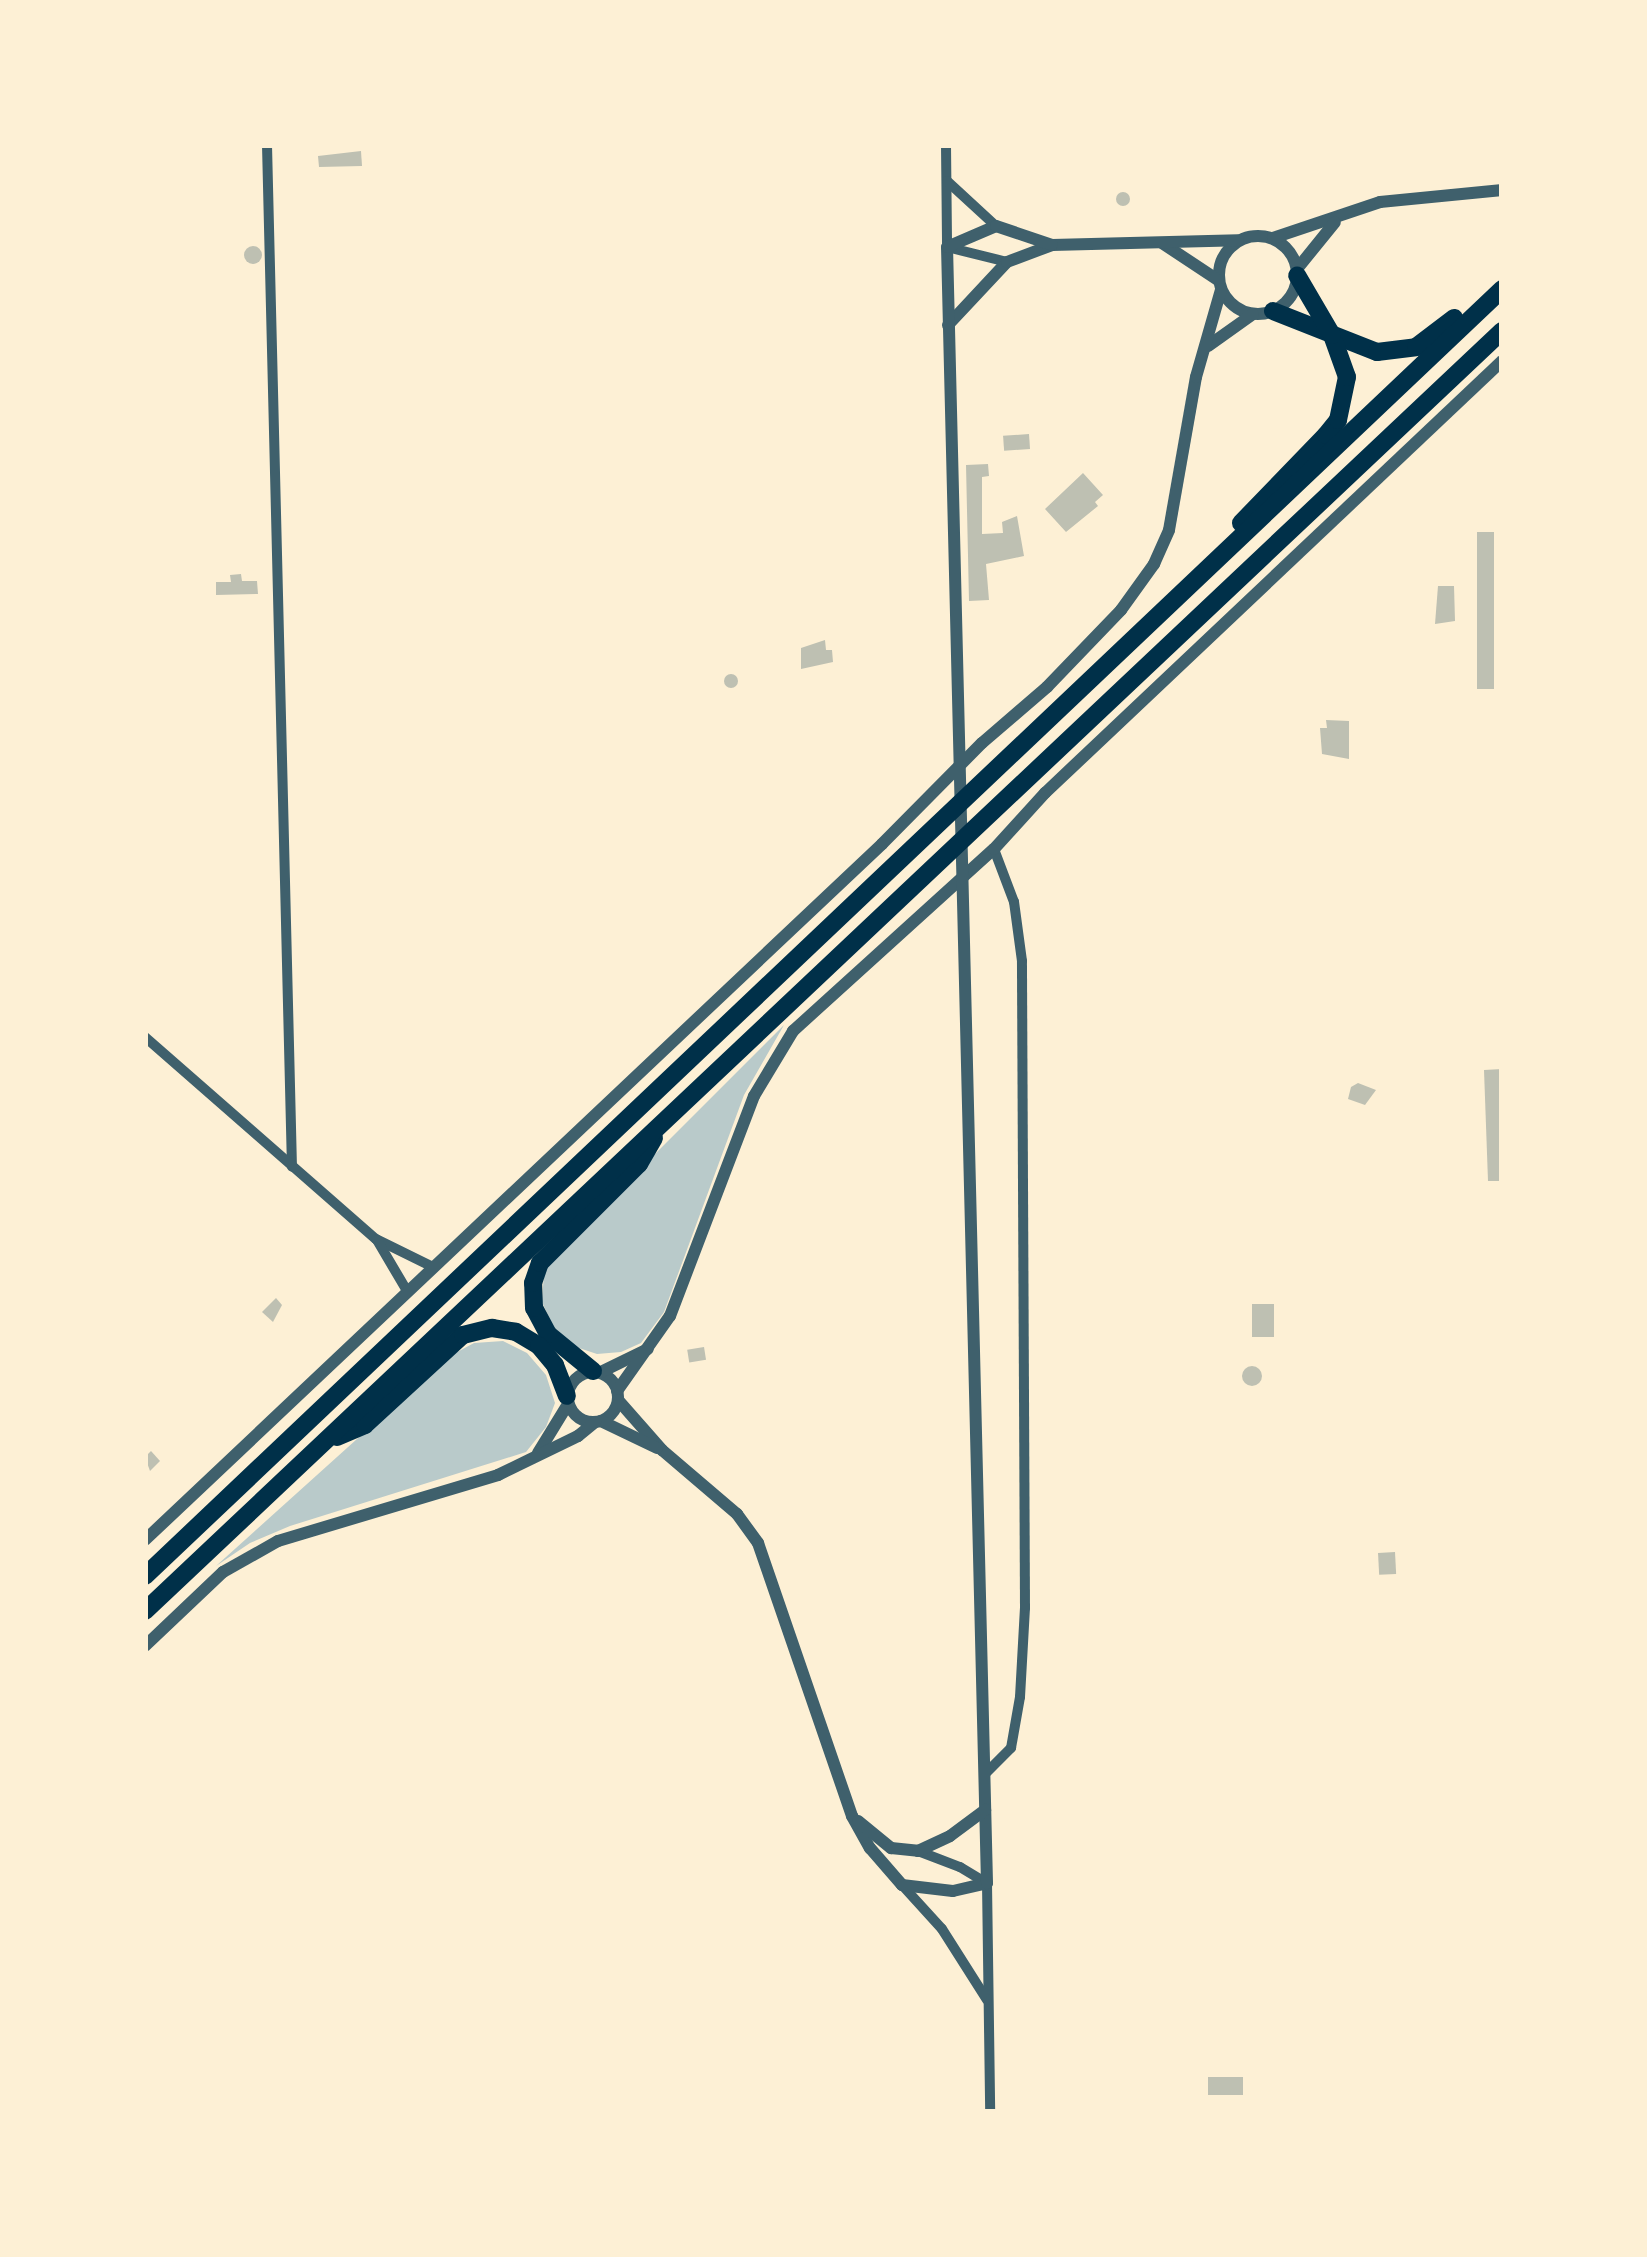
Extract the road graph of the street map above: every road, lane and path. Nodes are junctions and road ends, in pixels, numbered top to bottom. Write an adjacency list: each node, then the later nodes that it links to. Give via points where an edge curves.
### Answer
1 (267, 145): 28 (street)
2 (946, 145): 3 (street)
3 (946, 182): 6 (street); 11 (street)
4 (1502, 190): 5 (street, via 1380,202)
5 (1336, 220): 7 (street); 13 (street)
6 (996, 226): 10 (street); 11 (street)
7 (1272, 238): 8 (street); 13 (street, via 1289,250)
8 (1238, 240): 9 (street); 15 (street, via 1224,254)
9 (1160, 242): 10 (street); 15 (street)
10 (1052, 244): 12 (street)
11 (946, 247): 12 (street); 19 (street)
12 (1006, 262): 19 (street)
13 (1297, 272): 17 (street, via 1291,297); 21 (highway)
14 (1502, 273): 21 (highway, via 1416,347 1377,352)
15 (1220, 285): 18 (street, via 1234,306); 22 (street)
16 (1502, 289): 24 (highway)
17 (1273, 311): 18 (street); 21 (highway)
18 (1253, 314): 22 (street)
19 (948, 325): 44 (street)
20 (1502, 331): 27 (highway)
21 (1332, 335): 24 (highway, via 1347,377 1338,420)
22 (1208, 346): 30 (street, via 1196,377 1169,530 1121,610)
23 (1502, 361): 25 (street)
24 (1195, 580): 41 (highway)
25 (994, 849): 32 (street, via 783,1044 754,1096 670,1316); 44 (street, via 1014,902 1022,961 1026,1590 1011,1748)
26 (145, 1037): 28 (street)
27 (664, 1120): 33 (highway, via 639,1164 540,1263 533,1283 534,1308 548,1334); 37 (highway)
28 (292, 1167): 29 (street)
29 (376, 1240): 30 (street); 31 (street)
30 (433, 1267): 31 (street)
31 (408, 1291): 40 (street)
32 (650, 1348): 33 (street); 34 (street)
33 (597, 1372): 34 (street); 35 (street, via 578,1376)
34 (618, 1395): 36 (street, via 612,1413); 38 (street)
35 (568, 1400): 36 (street, via 582,1420); 37 (highway, via 540,1346 492,1328 462,1335 366,1424); 39 (street)
36 (598, 1421): 38 (street); 39 (street)
37 (322, 1443): 42 (highway)
38 (662, 1450): 46 (street, via 737,1514 758,1543)
39 (534, 1457): 43 (street, via 498,1475 278,1541 223,1572)
40 (145, 1540)
41 (145, 1576)
42 (145, 1610)
43 (145, 1646)
44 (986, 1774): 45 (street)
45 (986, 1810): 47 (street); 48 (street)
46 (852, 1816): 47 (street, via 891,1848); 49 (street)
47 (918, 1851): 48 (street)
48 (986, 1883): 49 (street, via 953,1891); 50 (street)
49 (902, 1885): 50 (street, via 942,1928)
50 (987, 2000): 51 (street)
51 (990, 2112)

